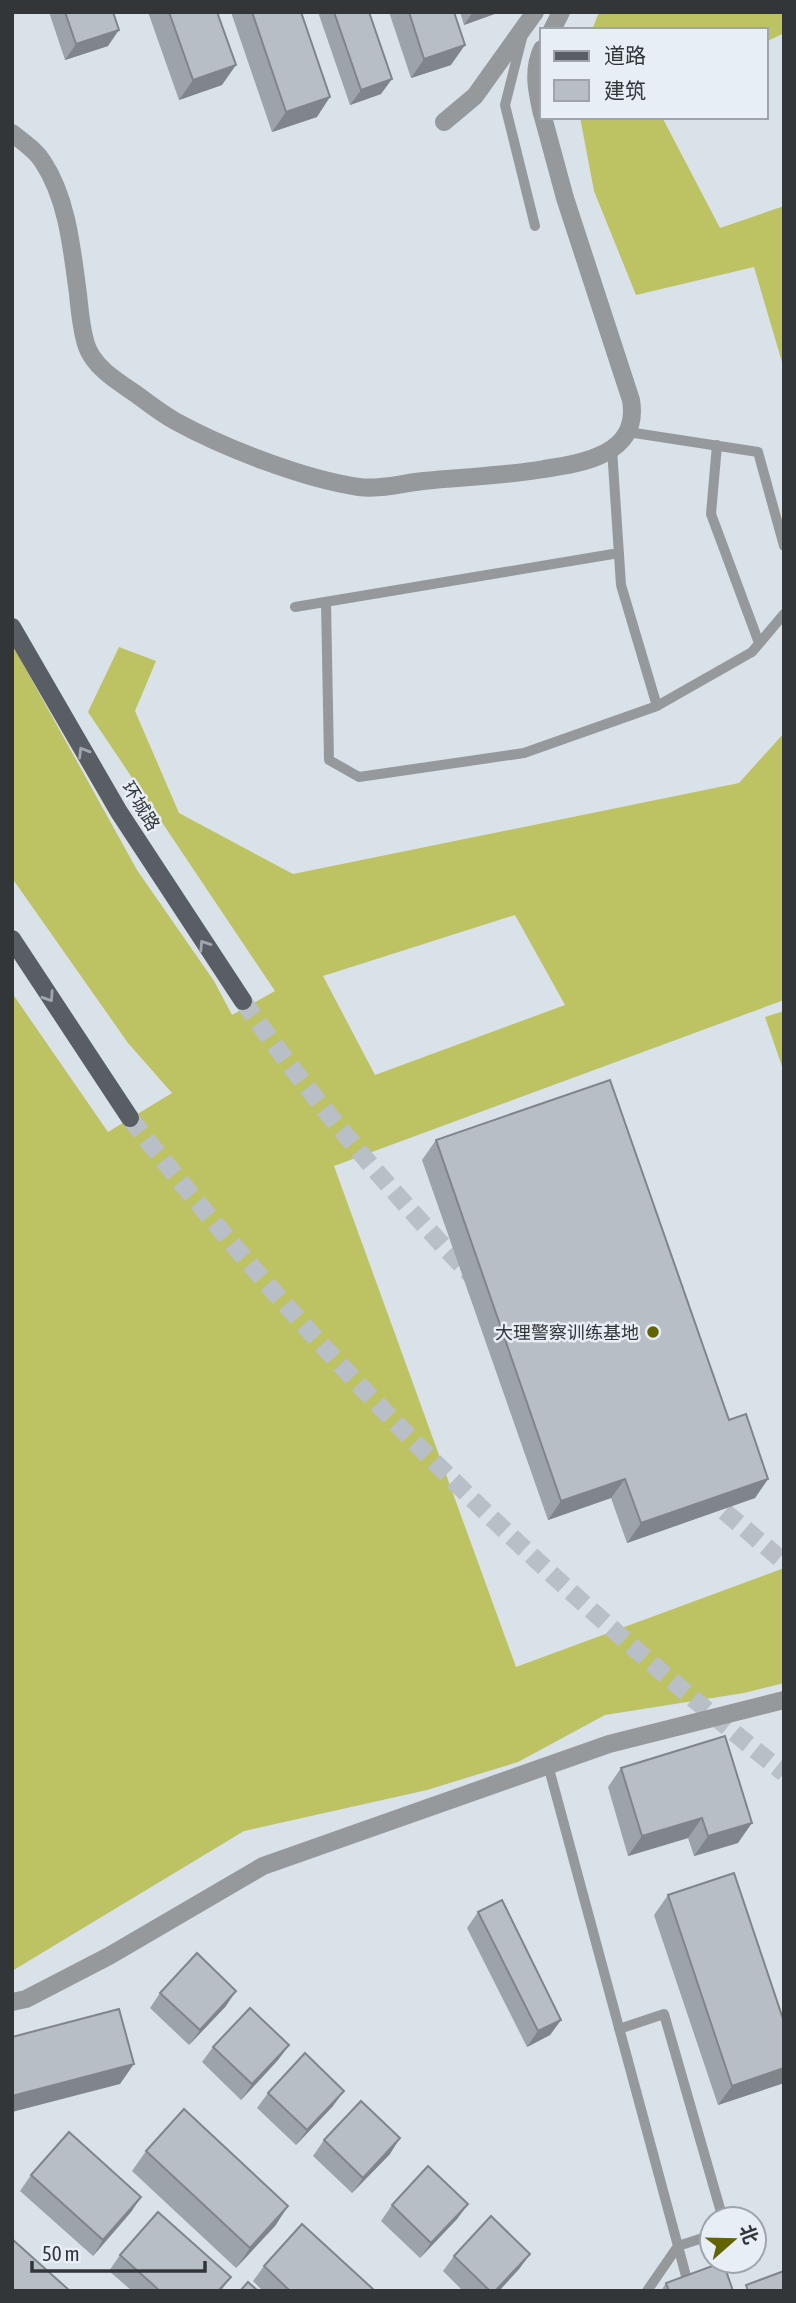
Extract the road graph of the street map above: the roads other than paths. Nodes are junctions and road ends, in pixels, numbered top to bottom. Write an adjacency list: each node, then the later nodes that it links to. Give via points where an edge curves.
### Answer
1 (561, 12): 3 (street)
2 (530, 20): 7 (street, via 475,96); 11 (lane, via 505,105)
3 (553, 28)
4 (540, 53): 5 (street, via 536,62)
5 (540, 102)
6 (544, 119): 12 (street, via 631,400)
7 (444, 122)
8 (12, 133): 10 (street)
9 (12, 146): 10 (street)
10 (35, 152): 14 (street, via 55,187 68,227 88,349 113,379 174,421 304,474 362,488 545,469 579,463)
11 (535, 226)
12 (628, 432): 13 (lane); 14 (street)
13 (717, 445): 15 (lane, via 758,452); 21 (lane, via 711,514)
14 (612, 448): 16 (lane)
15 (784, 546)
16 (618, 553): 17 (lane); 22 (lane, via 621,585)
17 (326, 602): 18 (lane); 22 (lane, via 329,760 359,777 524,753)
18 (295, 607)
19 (784, 614): 21 (lane)
20 (12, 627): 24 (main road, 环城路, one-way to 20, via 119,812)
21 (759, 643): 22 (lane, via 752,652)
22 (657, 706)
23 (12, 939): 25 (main road, one-way to 25)
24 (243, 1001)
25 (130, 1118)
26 (784, 1700): 27 (street, via 608,1744)
27 (548, 1765): 28 (street, via 263,1866 109,1956); 29 (lane)
28 (12, 2002)
29 (619, 2029): 30 (lane, via 664,2014); 32 (lane)
30 (719, 2205)
31 (698, 2240): 32 (lane)
32 (678, 2246): 33 (lane); 34 (lane)
33 (647, 2291)
34 (690, 2291)

